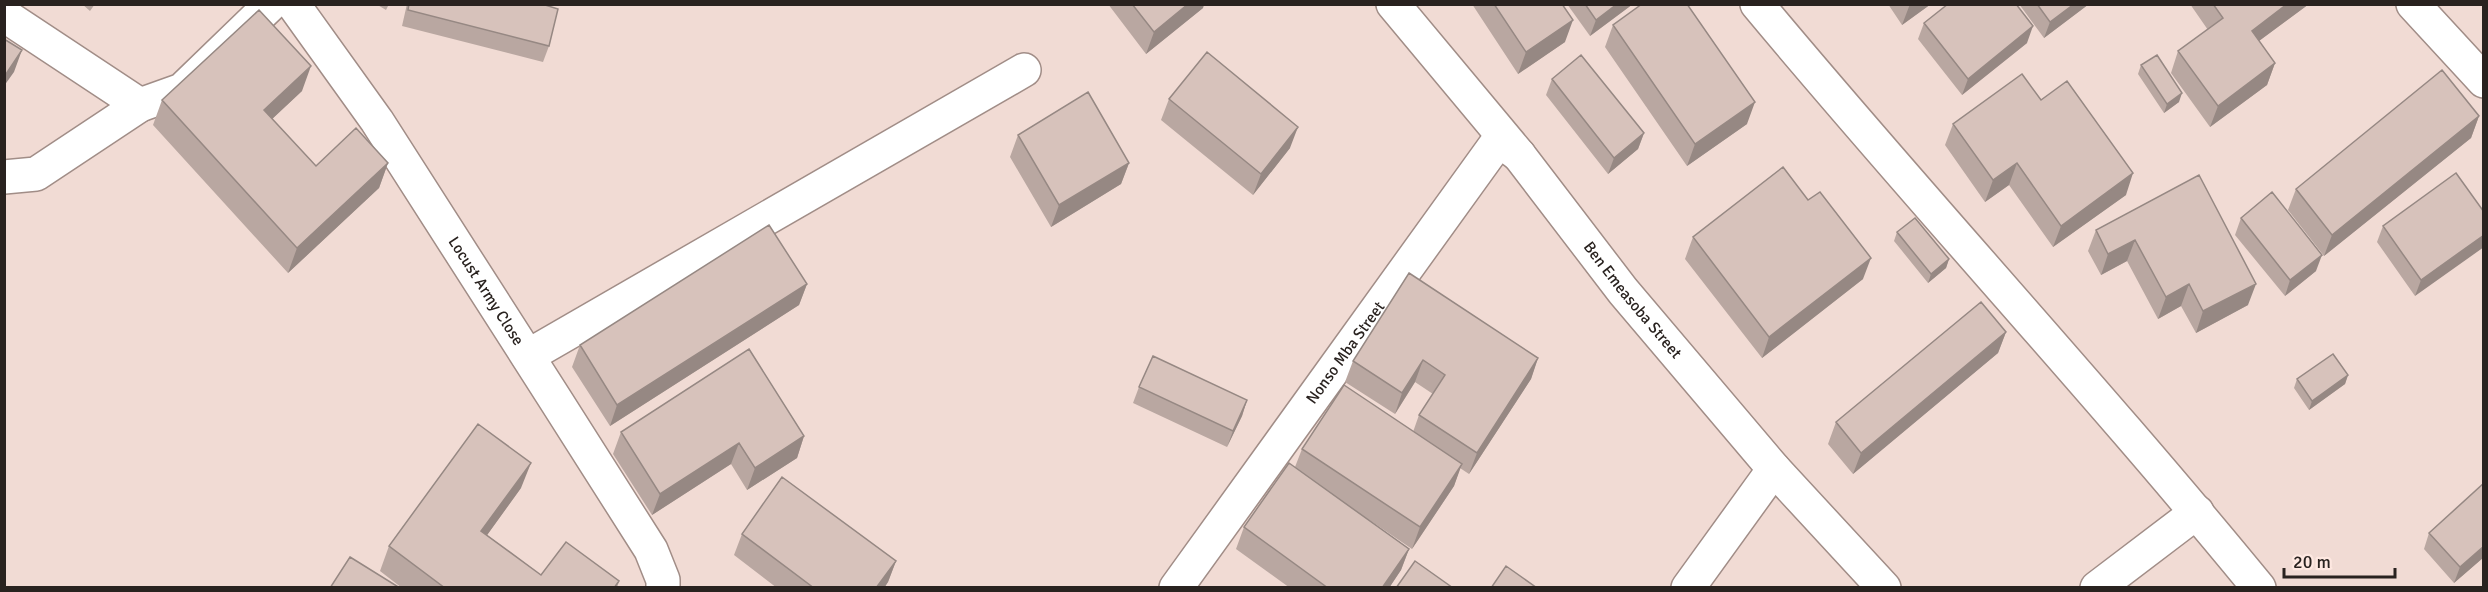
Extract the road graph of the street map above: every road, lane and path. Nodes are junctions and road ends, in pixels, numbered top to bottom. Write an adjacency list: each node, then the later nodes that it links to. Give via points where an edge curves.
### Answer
1 (271, 4): 9 (street, via 182,90)
2 (293, 4): 12 (street, Locust Army Close, via 377,121)
3 (1393, 4): 10 (street, Ben Emeasoba Street)
4 (1757, 4): 14 (street)
5 (2413, 4): 8 (street)
6 (4, 15): 9 (street)
7 (1024, 70): 12 (street)
8 (2484, 81)
9 (140, 105): 11 (street, via 36,174)
10 (1519, 155): 13 (street, Ben Emeasoba Street, via 1623,291); 16 (street, Nonso Mba Street, via 1499,140)
11 (4, 177)
12 (528, 356): 15 (street, Locust Army Close, via 651,550)
13 (1774, 469): 17 (street); 18 (street, Ben Emeasoba Street)
14 (2197, 512): 19 (street); 20 (street)
15 (663, 588)
16 (1176, 588)
17 (1688, 588)
18 (1884, 588)
19 (2097, 588)
20 (2259, 588)

